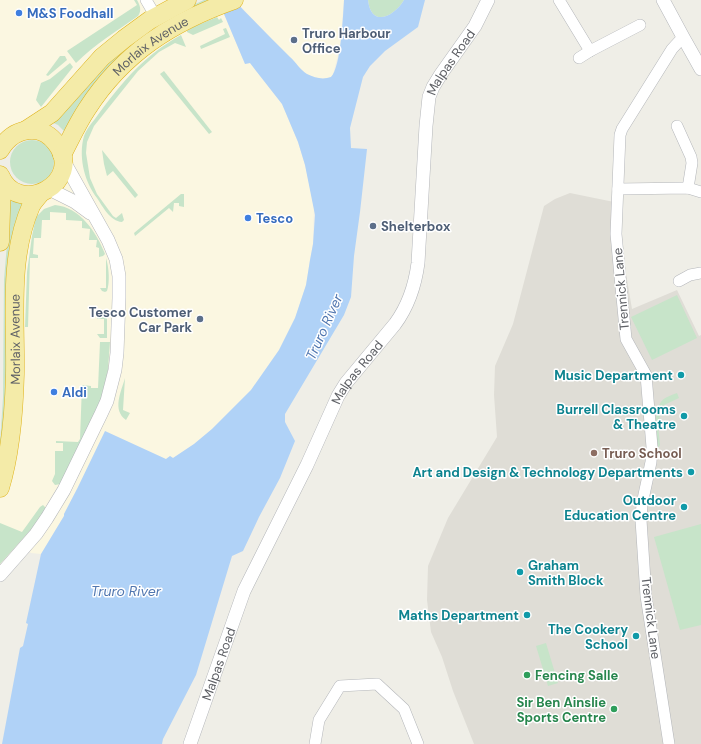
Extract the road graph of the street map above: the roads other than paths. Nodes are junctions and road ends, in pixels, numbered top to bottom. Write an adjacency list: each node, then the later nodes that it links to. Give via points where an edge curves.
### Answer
1 (146, 0): 7 (street)
2 (187, 0): 7 (highway, Morlaix Avenue)
3 (234, 0): 16 (highway, Morlaix Avenue, via 192,16 162,33 122,66 87,109)
4 (488, 0): 28 (street, Malpas Road, via 475,26 436,82 429,99 418,263 411,296 396,324 338,396 307,465 244,591)
5 (559, 0): 10 (street)
6 (664, 0): 9 (street)
7 (156, 17): 14 (highway, Morlaix Avenue, via 102,57 52,113)
8 (640, 25): 10 (street)
9 (683, 37): 12 (street); 19 (street, Trennick Lane, via 670,52 622,129 619,140)
10 (590, 50): 11 (street)
11 (579, 58)
12 (701, 68)
13 (677, 126): 18 (street, via 691,157)
14 (12, 133): 15 (highway, Morlaix Avenue); 16 (highway, via 34,130 49,136)
15 (0, 150)
16 (62, 156): 20 (highway, Morlaix Avenue, via 62,172); 22 (street)
17 (1, 177): 20 (highway, via 9,188 24,195); 23 (highway)
18 (688, 188): 19 (street); 21 (street)
19 (618, 189): 31 (street, Trennick Lane, via 616,234 626,339 646,375 651,462 641,520 646,596)
20 (44, 192): 22 (street, via 83,206); 26 (highway, Morlaix Avenue, via 31,205 25,222 18,261 14,414)
21 (701, 192)
22 (96, 218): 27 (street, via 112,246 118,267 117,353 107,401 69,481 47,518)
23 (0, 242)
24 (701, 273): 25 (street, via 690,275)
25 (685, 282)
26 (0, 488)
27 (0, 575)
28 (190, 744)
29 (315, 744): 30 (street, via 319,720 340,686 377,684 404,709)
30 (418, 744)
31 (669, 744)

